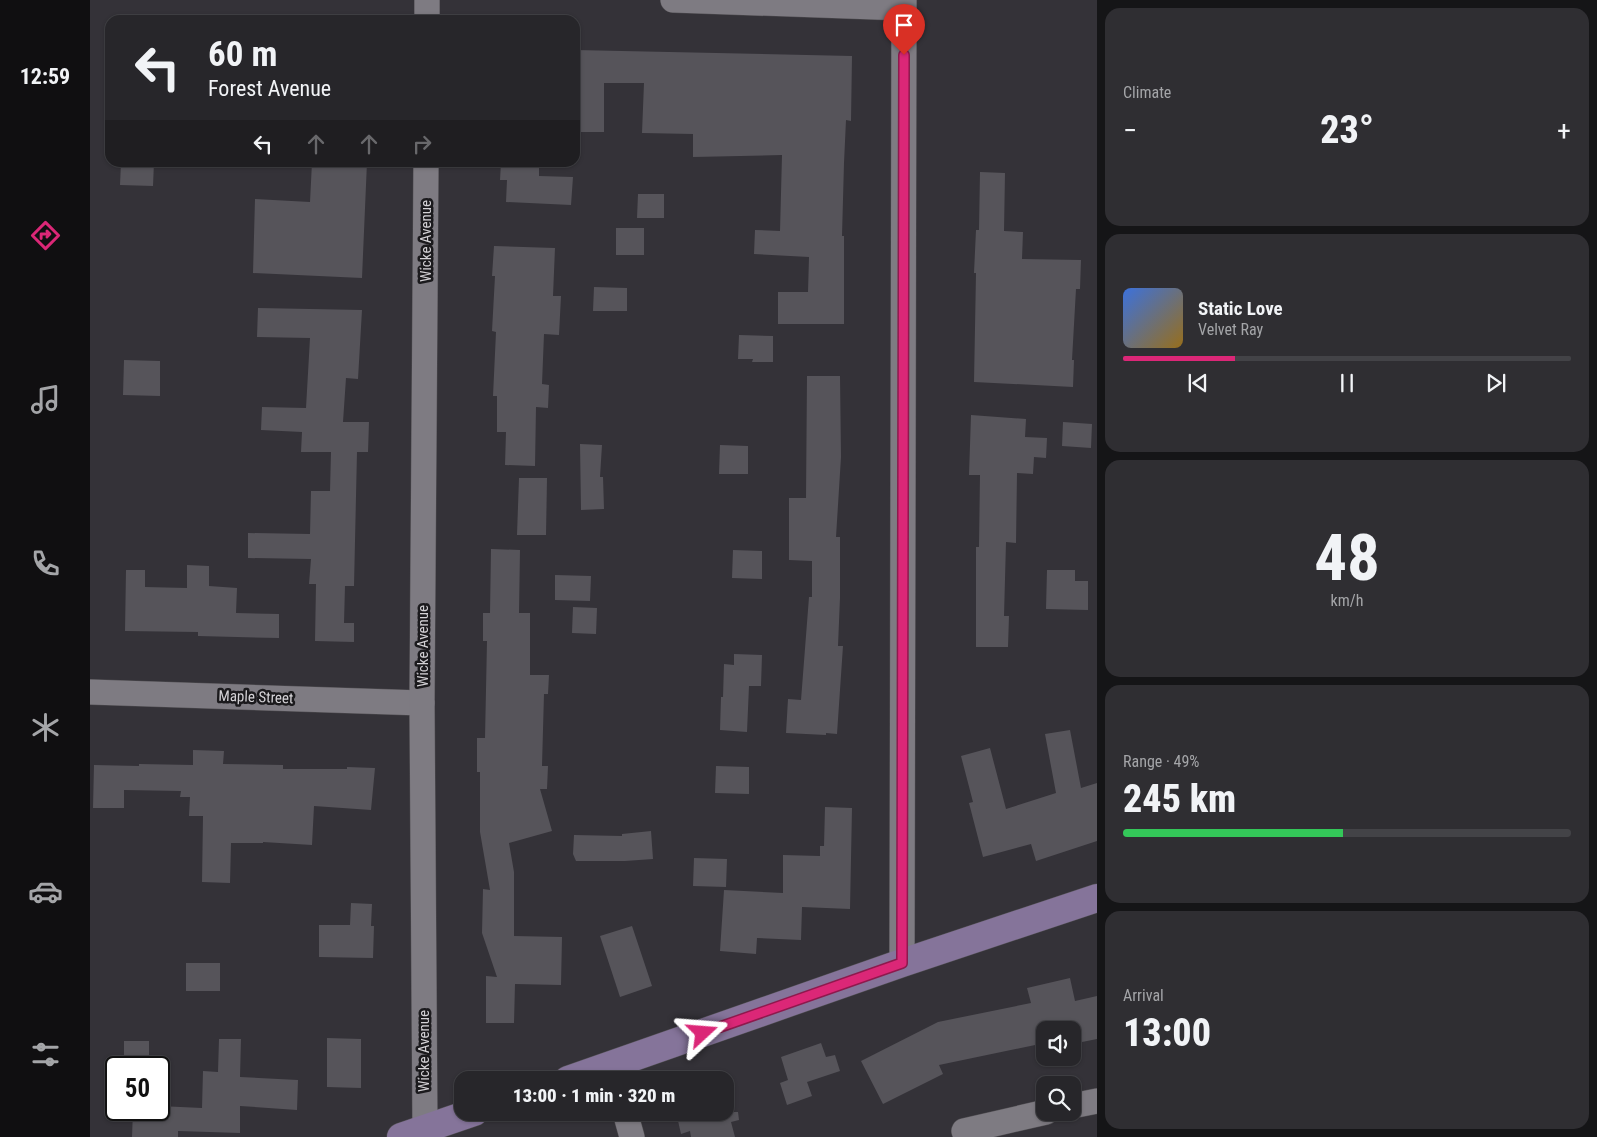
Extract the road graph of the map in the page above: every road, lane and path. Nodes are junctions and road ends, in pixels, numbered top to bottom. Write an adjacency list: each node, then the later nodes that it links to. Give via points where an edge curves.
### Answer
1 (428, 0): 4 (street)
2 (673, 0): 3 (street)
3 (904, 4): 9 (street)
4 (427, 15)
5 (426, 167): 7 (street, Wicke Avenue)
6 (90, 692): 7 (street, Maple Street)
7 (422, 703): 17 (street, Wicke Avenue)
8 (1097, 898): 9 (main road)
9 (902, 963): 10 (main road)
10 (618, 1071)
11 (1097, 1101): 12 (street)
12 (1081, 1104)
13 (1036, 1114): 16 (street)
14 (454, 1119): 17 (main road)
15 (628, 1121): 18 (street)
16 (964, 1131)
17 (413, 1133)
18 (632, 1137)

